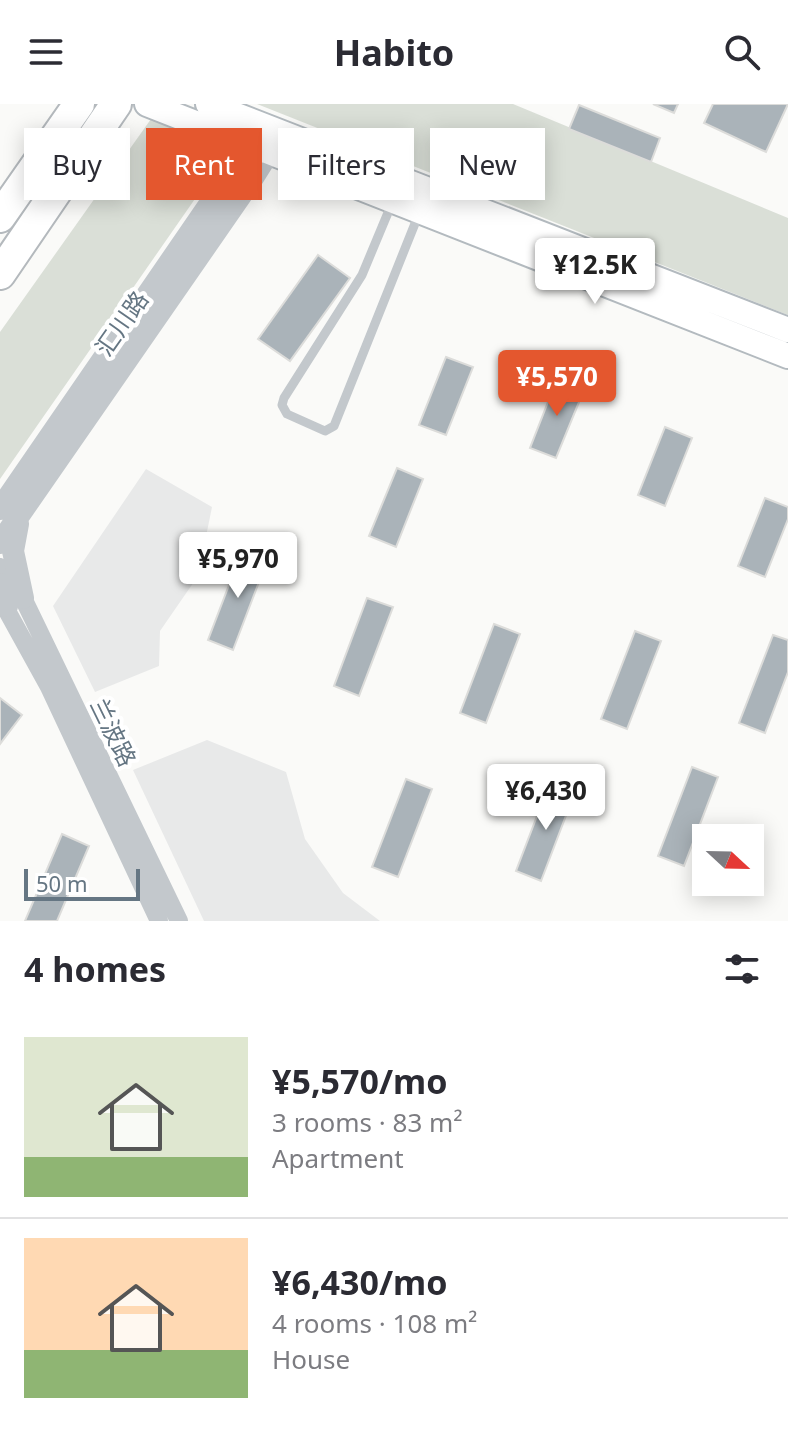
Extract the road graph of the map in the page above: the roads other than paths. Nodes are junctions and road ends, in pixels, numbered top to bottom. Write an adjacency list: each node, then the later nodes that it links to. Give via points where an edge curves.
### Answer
1 (55, 104): 9 (highway)
2 (79, 104): 15 (highway)
3 (116, 104): 16 (highway)
4 (147, 104): 6 (main road)
5 (208, 104): 6 (main road)
6 (266, 141): 7 (main road); 8 (main road)
7 (278, 145)
8 (262, 147)
9 (0, 183)
10 (414, 196): 14 (main road)
11 (225, 200): 19 (street, 汇川路)
12 (393, 200): 14 (lane, via 362,275 284,398 284,410 292,418 325,431 334,426)
13 (414, 200): 14 (main road)
14 (424, 200): 17 (main road); 18 (main road)
15 (0, 217)
16 (0, 274)
17 (788, 330)
18 (788, 356)
19 (10, 506): 20 (street); 21 (street, 汇川路); 24 (street, via 15,533)
20 (0, 520)
21 (0, 543)
22 (0, 567): 24 (street, 兰波路)
23 (0, 584): 24 (street)
24 (10, 601): 25 (street, 兰波路); 26 (street, 兰波路)
25 (159, 921)
26 (179, 921)

